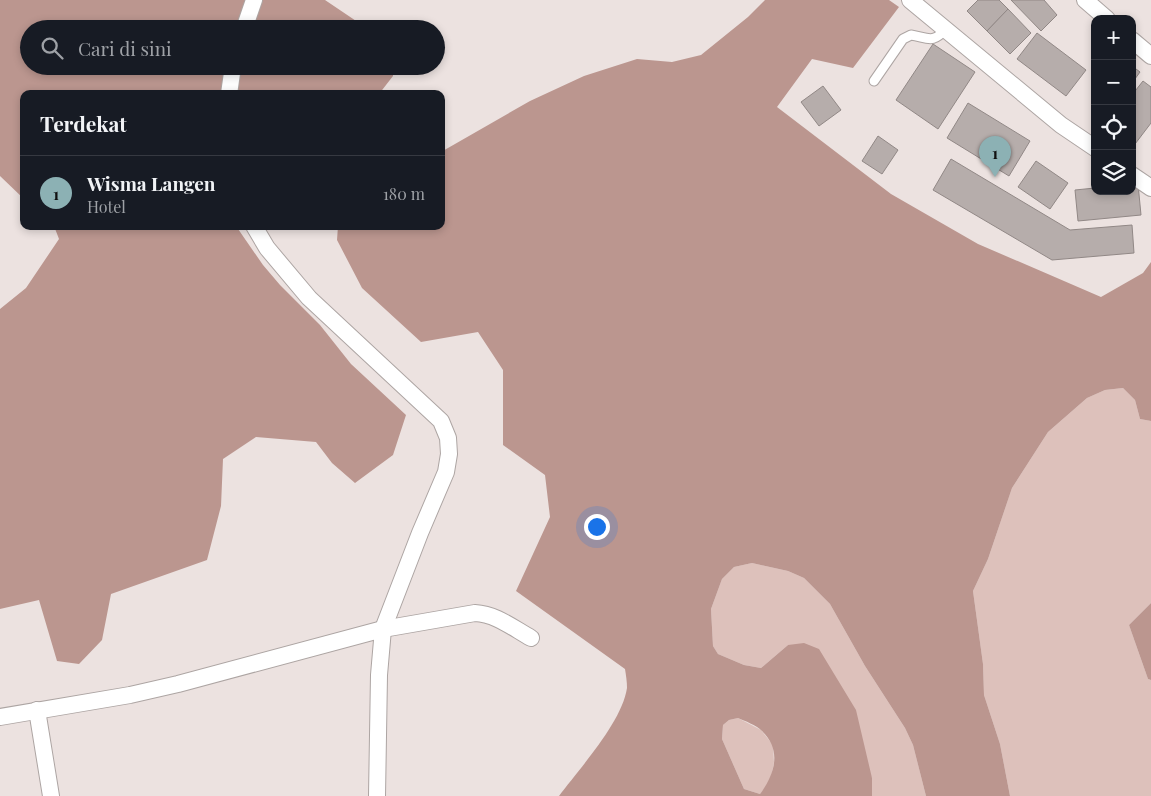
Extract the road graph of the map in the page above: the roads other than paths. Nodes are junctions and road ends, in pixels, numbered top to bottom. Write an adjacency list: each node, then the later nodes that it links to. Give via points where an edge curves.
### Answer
1 (254, 0): 5 (street)
2 (910, 0): 6 (street)
3 (1085, 0): 4 (street)
4 (1102, 15)
5 (247, 20)
6 (946, 29): 10 (lane, via 930,40 911,35 903,38); 12 (street)
7 (1136, 43): 8 (street)
8 (1151, 56)
9 (232, 75): 11 (street)
10 (874, 81)
11 (230, 90)
12 (1091, 145)
13 (1136, 178): 14 (street)
14 (1151, 188)
15 (256, 230): 16 (street, via 267,248 309,298 441,421 448,438 446,472)
16 (383, 629): 17 (street, via 475,613 493,616); 18 (street, via 178,684); 21 (street)
17 (531, 638)
18 (37, 710): 19 (street); 20 (street)
19 (0, 717)
20 (51, 796)
21 (377, 796)

